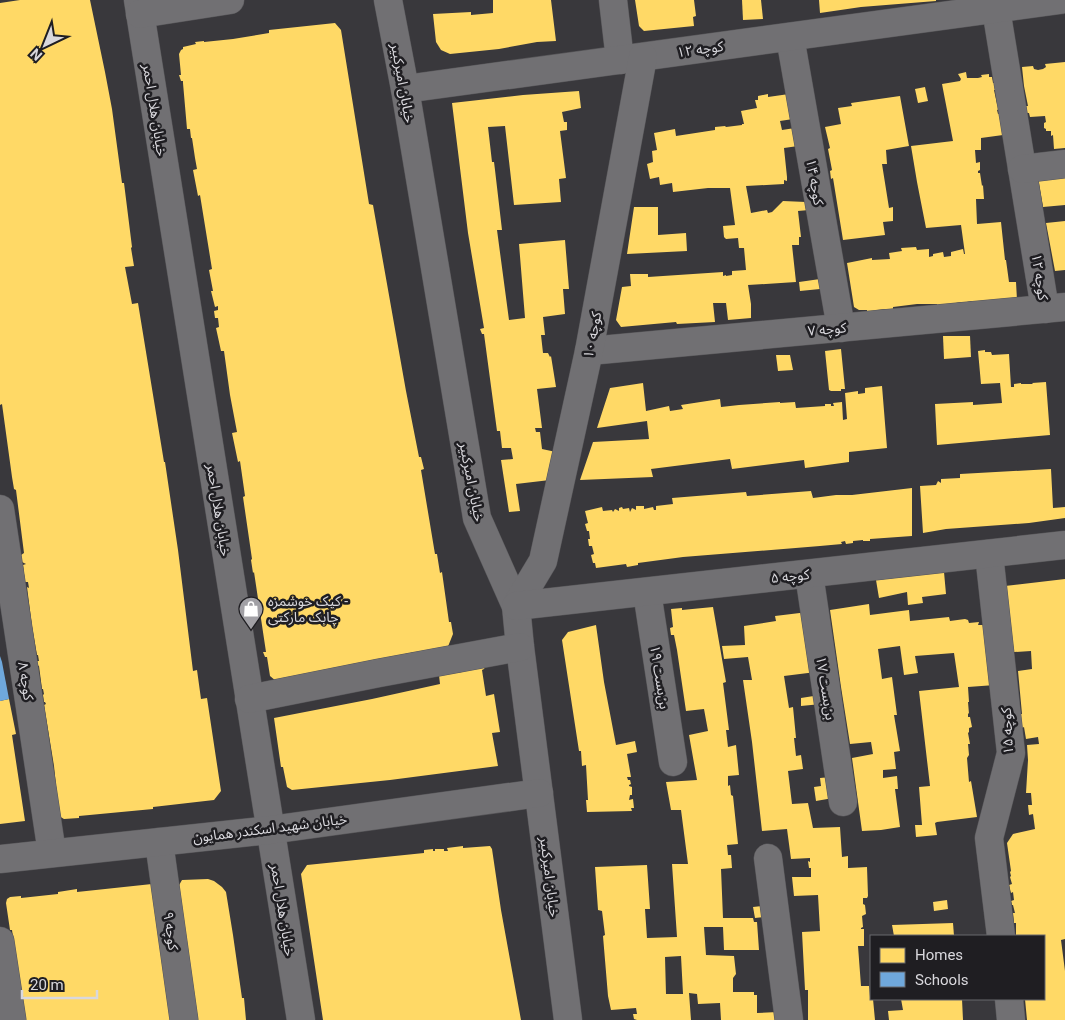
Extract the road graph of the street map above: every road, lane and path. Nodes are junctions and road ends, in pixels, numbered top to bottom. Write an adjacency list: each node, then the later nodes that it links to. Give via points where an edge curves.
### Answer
1 (230, 0): 5 (street)
2 (388, 0): 9 (street, خیابان امیرکبیر)
3 (613, 0): 8 (street)
4 (1060, 0): 6 (street, کوچه ۱۲)
5 (139, 7): 22 (street, خیابان هلال احمر)
6 (996, 9): 7 (street, کوچه ۱۲); 11 (street, کوچه ۱۲)
7 (790, 37): 8 (street, کوچه ۱۲); 13 (street, کوچه ۱۴)
8 (631, 58): 9 (street, کوچه ۱۲); 14 (street, کوچه ۱۰)
9 (404, 89): 20 (street, خیابان امیرکبیر, via 477,518)
10 (1065, 164): 11 (street)
11 (1022, 169): 12 (street, کوچه ۱۲)
12 (1055, 308): 13 (street, کوچه ۷)
13 (840, 328): 14 (street, کوچه ۷)
14 (589, 351): 20 (street, کوچه ۱۰, via 544,561)
15 (0, 509): 28 (street, کوچه ۸)
16 (1065, 545): 17 (street, کوچه ۵)
17 (989, 554): 18 (street, کوچه ۵); 31 (street, کوچه ۱۵, via 1011,753 989,838)
18 (809, 574): 19 (street, کوچه ۵); 25 (street, بن‌بست ۱۷)
19 (647, 592): 20 (street, کوچه ۵); 23 (street, بن‌بست ۱۹)
20 (516, 606): 21 (street, خیابان امیرکبیر)
21 (520, 647): 22 (street); 24 (street, خیابان امیرکبیر)
22 (249, 698): 26 (street, خیابان هلال احمر)
23 (674, 762)
24 (539, 793): 26 (street, خیابان شهید اسکندر همایون); 37 (street, خیابان امیرکبیر)
25 (843, 802)
26 (270, 830): 27 (street, خیابان شهید اسکندر همایون); 36 (street, خیابان هلال احمر)
27 (158, 842): 28 (street, خیابان شهید اسکندر همایون); 35 (street, کوچه ۹)
28 (52, 853): 30 (street, خیابان شهید اسکندر همایون)
29 (768, 858): 38 (street)
30 (0, 859)
31 (1001, 935)
32 (0, 941): 34 (street)
33 (1009, 1000): 39 (street)
34 (12, 1020)
35 (184, 1020)
36 (301, 1020)
37 (568, 1020)
38 (789, 1020)
39 (1011, 1020)

